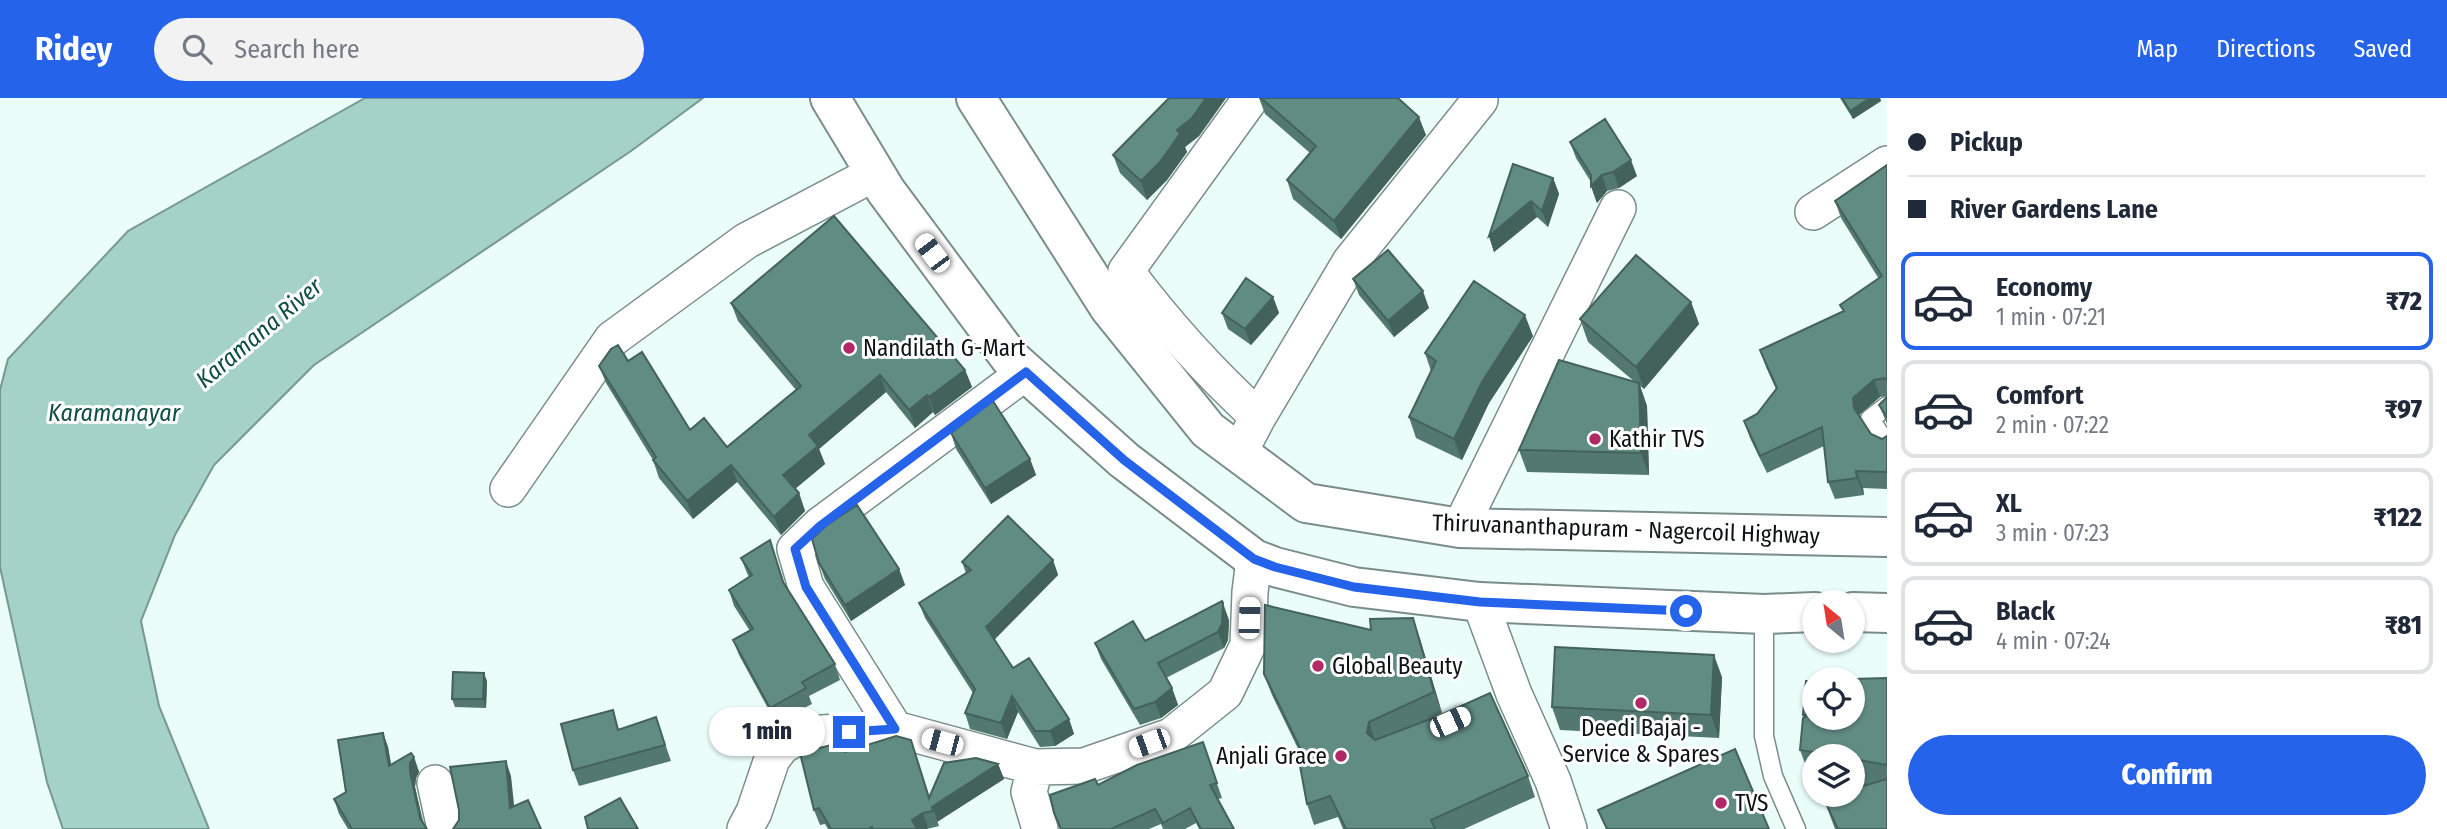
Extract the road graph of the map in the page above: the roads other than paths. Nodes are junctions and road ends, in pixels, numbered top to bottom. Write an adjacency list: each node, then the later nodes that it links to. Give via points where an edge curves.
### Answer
1 (830, 98): 6 (main road)
2 (1251, 98): 11 (street, via 1126,271 1209,371)
3 (977, 100): 13 (main road, Thiruvananthapuram - Nagercoil Highway, via 1109,307 1208,430)
4 (1480, 100): 11 (street, via 1350,262)
5 (1887, 164): 8 (street)
6 (880, 182): 9 (main road, via 1010,358); 14 (street, via 746,241 612,339)
7 (1618, 208): 15 (street)
8 (1813, 212)
9 (1026, 372): 17 (main road, via 1124,460); 23 (street, via 795,549 806,587)
10 (1887, 407): 12 (lane, via 1870,419)
11 (1258, 417): 13 (street)
12 (1887, 445)
13 (1239, 453): 15 (main road, Thiruvananthapuram - Nagercoil Highway, via 1306,503)
14 (508, 489)
15 (1460, 527): 16 (main road, Thiruvananthapuram - Nagercoil Highway)
16 (1887, 537)
17 (1254, 559): 18 (main road, via 1354,587); 24 (street, via 1248,645 1225,693 1171,736 1084,766)
18 (1480, 602): 22 (main road); 29 (street, via 1508,696 1553,781)
19 (1866, 612): 21 (main road)
20 (1802, 613): 22 (main road)
21 (1887, 613)
22 (1764, 614): 30 (lane, via 1764,736 1773,776)
23 (895, 729): 24 (street); 27 (street, via 803,734 782,746 772,759)
24 (1035, 767): 28 (street, via 1029,792)
25 (435, 783): 26 (street)
26 (445, 829)
27 (745, 829)
28 (1040, 829)
29 (1569, 829)
30 (1796, 829)

